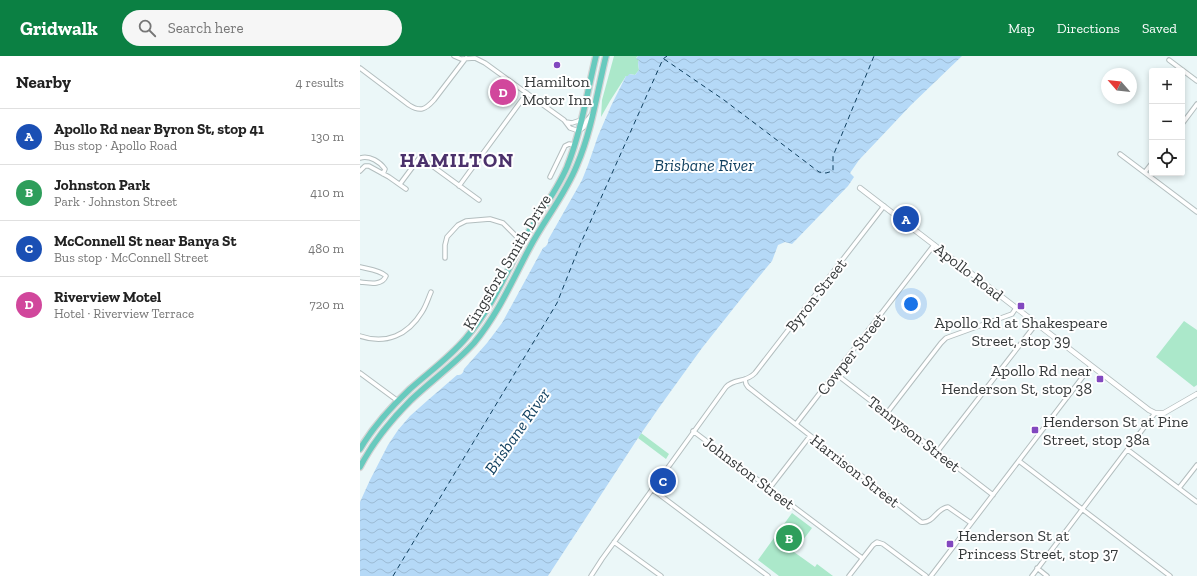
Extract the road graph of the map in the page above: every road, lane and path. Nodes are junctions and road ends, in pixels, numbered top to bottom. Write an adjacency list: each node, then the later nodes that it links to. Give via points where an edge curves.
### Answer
1 (454, 56): 4 (street)
2 (596, 56): 11 (highway, Kingsford Smith Drive)
3 (606, 56): 10 (highway, Kingsford Smith Drive)
4 (467, 57): 6 (street, via 436,98 423,109 409,105); 8 (street, via 480,60)
5 (1169, 60): 7 (street)
6 (360, 68)
7 (1197, 81)
8 (527, 93): 13 (street); 24 (street)
9 (1197, 104): 12 (street)
10 (593, 112): 14 (street, via 584,127); 57 (highway, Kingsford Smith Drive, via 585,144 571,179 534,240 492,318 457,360 395,417 375,442)
11 (581, 120): 13 (street); 14 (highway, Kingsford Smith Drive)
12 (1185, 120)
13 (566, 122): 14 (street, via 570,128)
14 (579, 130): 15 (highway, Kingsford Smith Drive)
15 (575, 145): 22 (street, Kingsford Smith Drive, via 565,146); 31 (highway, Kingsford Smith Drive, via 558,185)
16 (1120, 154): 20 (street)
17 (360, 158): 21 (street, via 366,157 377,161 385,169)
18 (1149, 167): 20 (street)
19 (360, 171): 21 (street, via 368,166)
20 (1145, 172): 29 (street)
21 (383, 174): 23 (street)
22 (550, 178)
23 (400, 184): 24 (street, via 420,157); 26 (street)
24 (459, 186): 27 (street)
25 (860, 188): 28 (street, Apollo Road)
26 (406, 189)
27 (479, 200)
28 (884, 206): 32 (street, Apollo Road); 44 (street, Byron Street, via 758,369 750,378)
29 (1197, 211)
30 (516, 236): 31 (street); 33 (street); 34 (street, via 505,224 498,221 464,221 446,238)
31 (526, 236): 33 (highway, Kingsford Smith Drive)
32 (934, 245): 38 (street, Apollo Road); 43 (street, Cowper Street)
33 (521, 246): 46 (highway, Kingsford Smith Drive, via 496,295 473,329 448,357)
34 (445, 258)
35 (360, 267): 36 (street, via 381,272 386,277 379,283)
36 (360, 282)
37 (431, 292): 40 (street, via 421,314 403,333 384,340)
38 (1016, 308): 39 (street, Apollo Road); 47 (street, via 1012,314 946,338)
39 (1036, 324): 41 (street, Apollo Road); 54 (street)
40 (360, 336)
41 (1091, 366): 48 (street, Apollo Road); 55 (street)
42 (360, 373): 46 (street)
43 (836, 374): 47 (street, Tennyson Street); 49 (street, Cowper Street)
44 (745, 379): 49 (street, Harrison Street, via 748,387); 50 (street, Byron Street, via 728,384)
45 (1197, 394): 48 (street, via 1164,413)
46 (398, 401): 52 (highway, Kingsford Smith Drive, via 378,423)
47 (887, 413): 54 (street, Tennyson Street)
48 (1155, 413): 53 (street)
49 (796, 424): 51 (street, Harrison Street)
50 (693, 431): 59 (street, Byron Street); 60 (street, Johnston Street)
51 (810, 436): 60 (street); 64 (street, Harrison Street, via 921,522 929,521 943,508 948,507)
52 (360, 449)
53 (1128, 450): 58 (street); 63 (street)
54 (937, 452): 61 (street, Tennyson Street)
55 (1019, 461): 61 (street); 63 (street)
56 (1197, 465): 58 (street)
57 (360, 467)
58 (1179, 488): 62 (street)
59 (652, 489): 65 (street, Byron Street); 70 (street)
60 (769, 489): 66 (street, Johnston Street)
61 (993, 495): 64 (street)
62 (1197, 502)
63 (1082, 509): 67 (street); 76 (street)
64 (971, 523): 73 (street)
65 (614, 542): 68 (street, Byron Street); 69 (street)
66 (862, 558): 71 (street); 72 (street, via 877,542)
67 (1038, 568): 74 (street); 75 (street)
68 (591, 576)
69 (661, 576)
70 (768, 576)
71 (849, 576)
72 (926, 576)
73 (931, 576)
74 (1032, 576)
75 (1047, 576)
76 (1170, 576)

